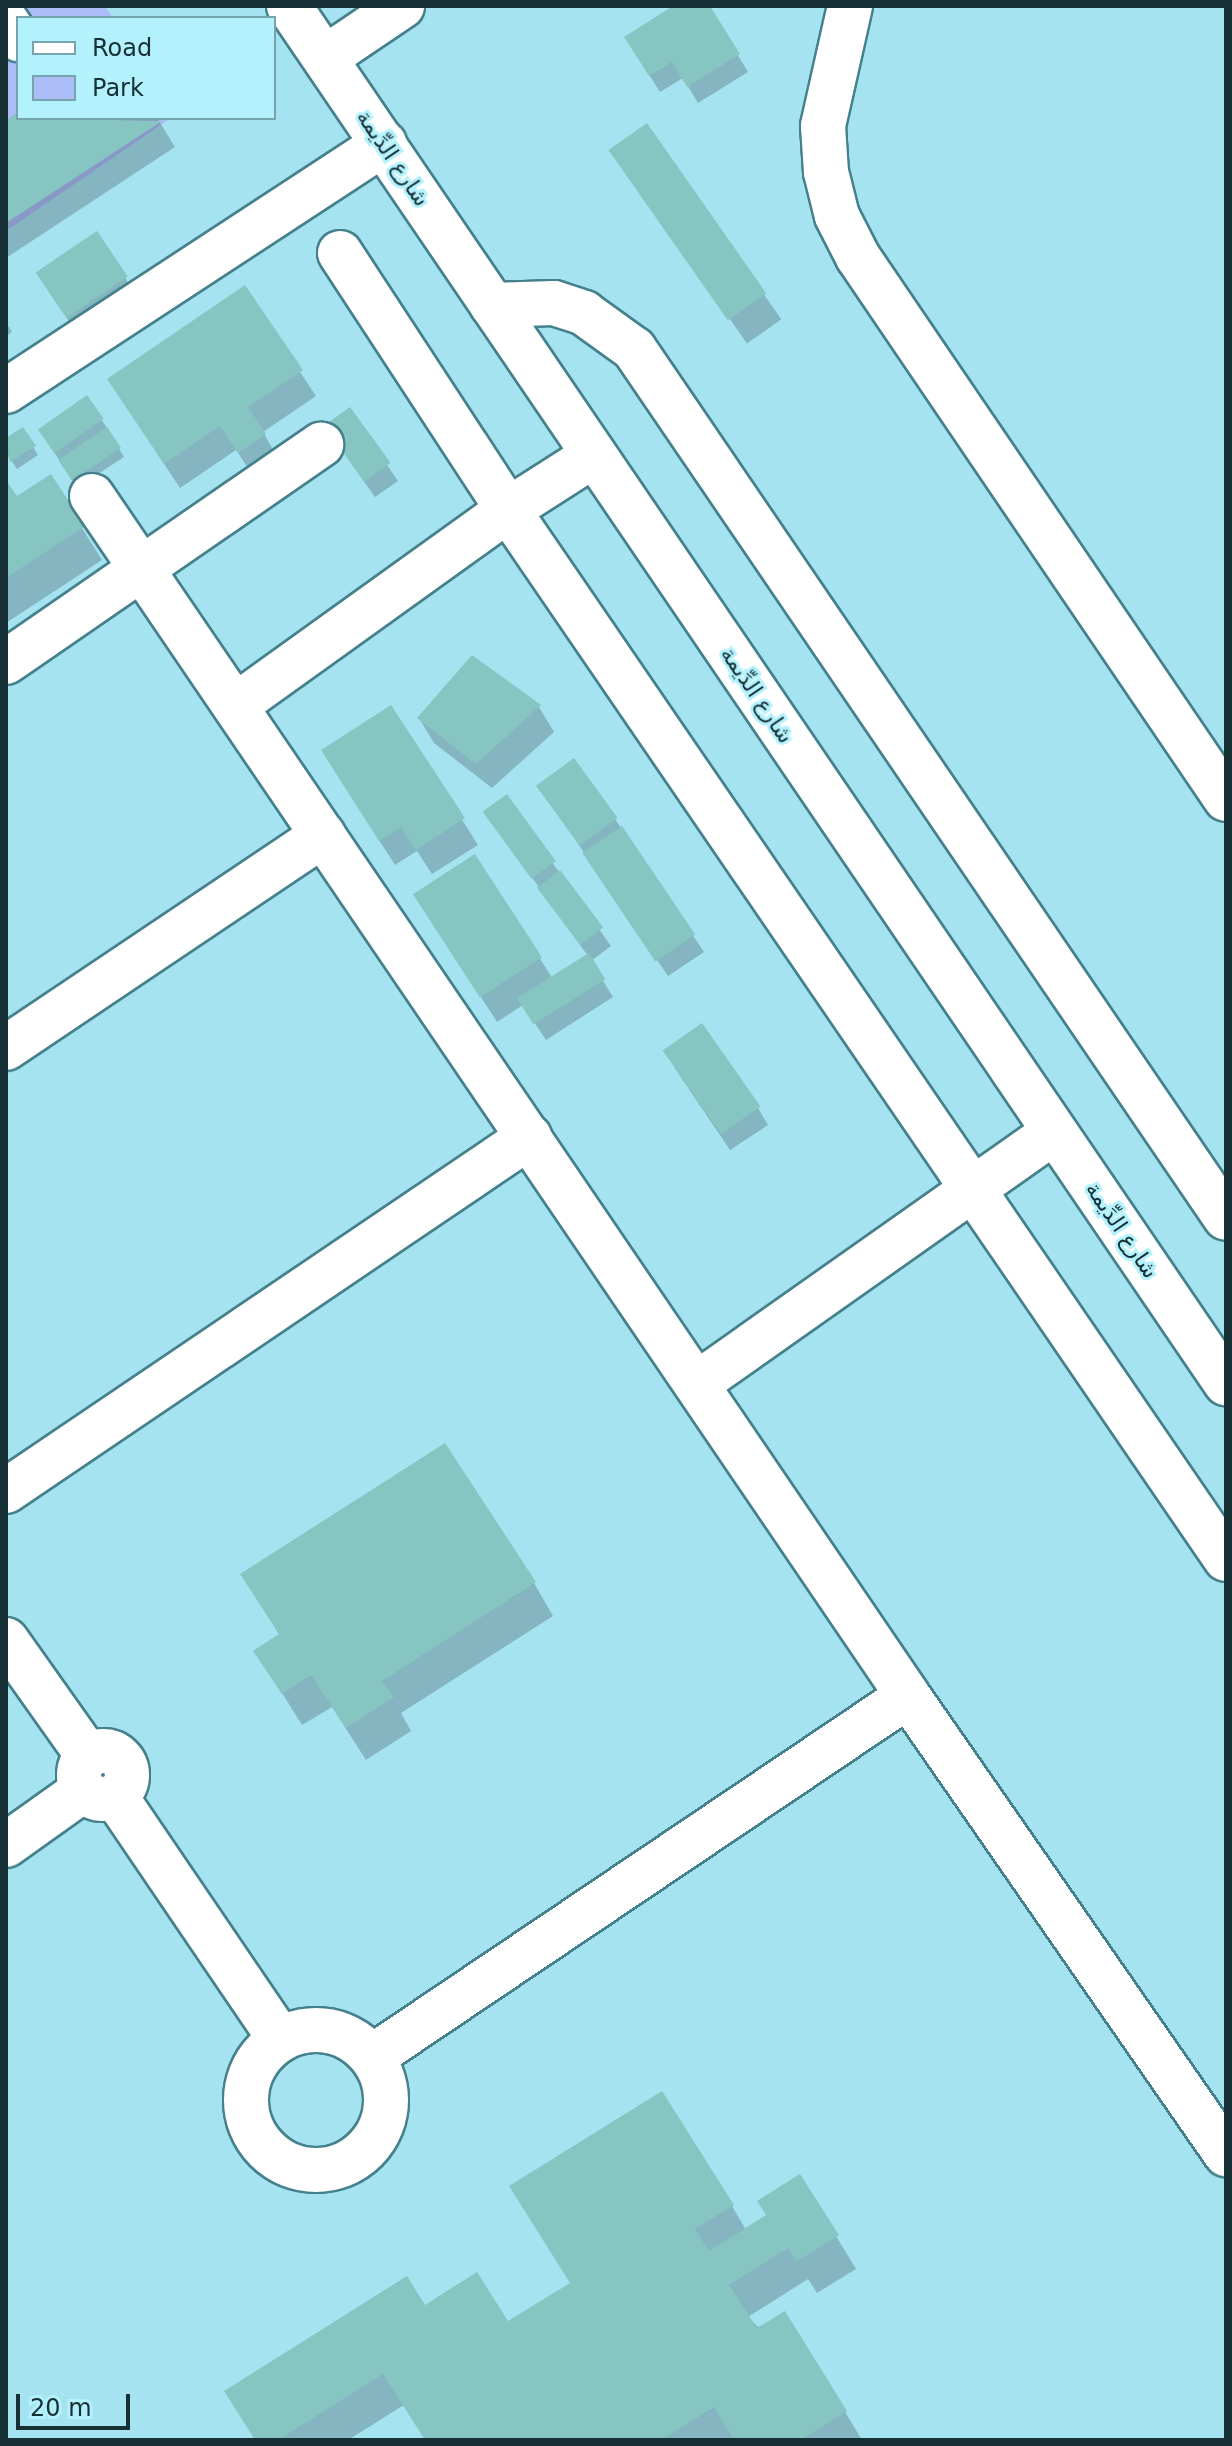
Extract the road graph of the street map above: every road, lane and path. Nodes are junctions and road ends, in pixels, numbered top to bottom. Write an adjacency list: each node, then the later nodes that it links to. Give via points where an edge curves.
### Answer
1 (289, 6): 4 (street, شارع الدِّيمة)
2 (402, 6): 4 (street)
3 (850, 6): 16 (street, via 823,126 826,172 837,216 858,257)
4 (325, 58): 5 (street, شارع الدِّيمة)
5 (384, 144): 7 (street, شارع الدِّيمة); 8 (street)
6 (340, 253): 12 (street)
7 (492, 305): 10 (street, شارع الدِّيمة); 22 (street, via 554,303 584,313 634,349)
8 (6, 391)
9 (321, 445): 13 (street)
10 (594, 455): 12 (street); 19 (street, شارع الدِّيمة)
11 (92, 496): 13 (street)
12 (508, 510): 15 (street); 21 (street)
13 (142, 569): 14 (street); 15 (street)
14 (6, 662)
15 (235, 706): 17 (street)
16 (1226, 799)
17 (323, 835): 18 (street); 20 (street)
18 (6, 1048)
19 (1054, 1132): 21 (street); 24 (street, شارع الدِّيمة)
20 (529, 1137): 23 (street); 25 (street)
21 (973, 1187): 23 (street); 26 (street)
22 (1226, 1218)
23 (698, 1383): 28 (street)
24 (1226, 1383)
25 (6, 1491)
26 (1226, 1559)
27 (6, 1640): 29 (street)
28 (908, 1696): 32 (street); 33 (street)
29 (95, 1781): 30 (street); 31 (street)
30 (6, 1845)
31 (280, 2039): 32 (street, via 313,2029 335,2034); 32 (street, via 257,2060 246,2088 248,2119 262,2146 287,2165 317,2171 347,2164 372,2144 385,2117 385,2086)
32 (372, 2057)
33 (1226, 2154)

